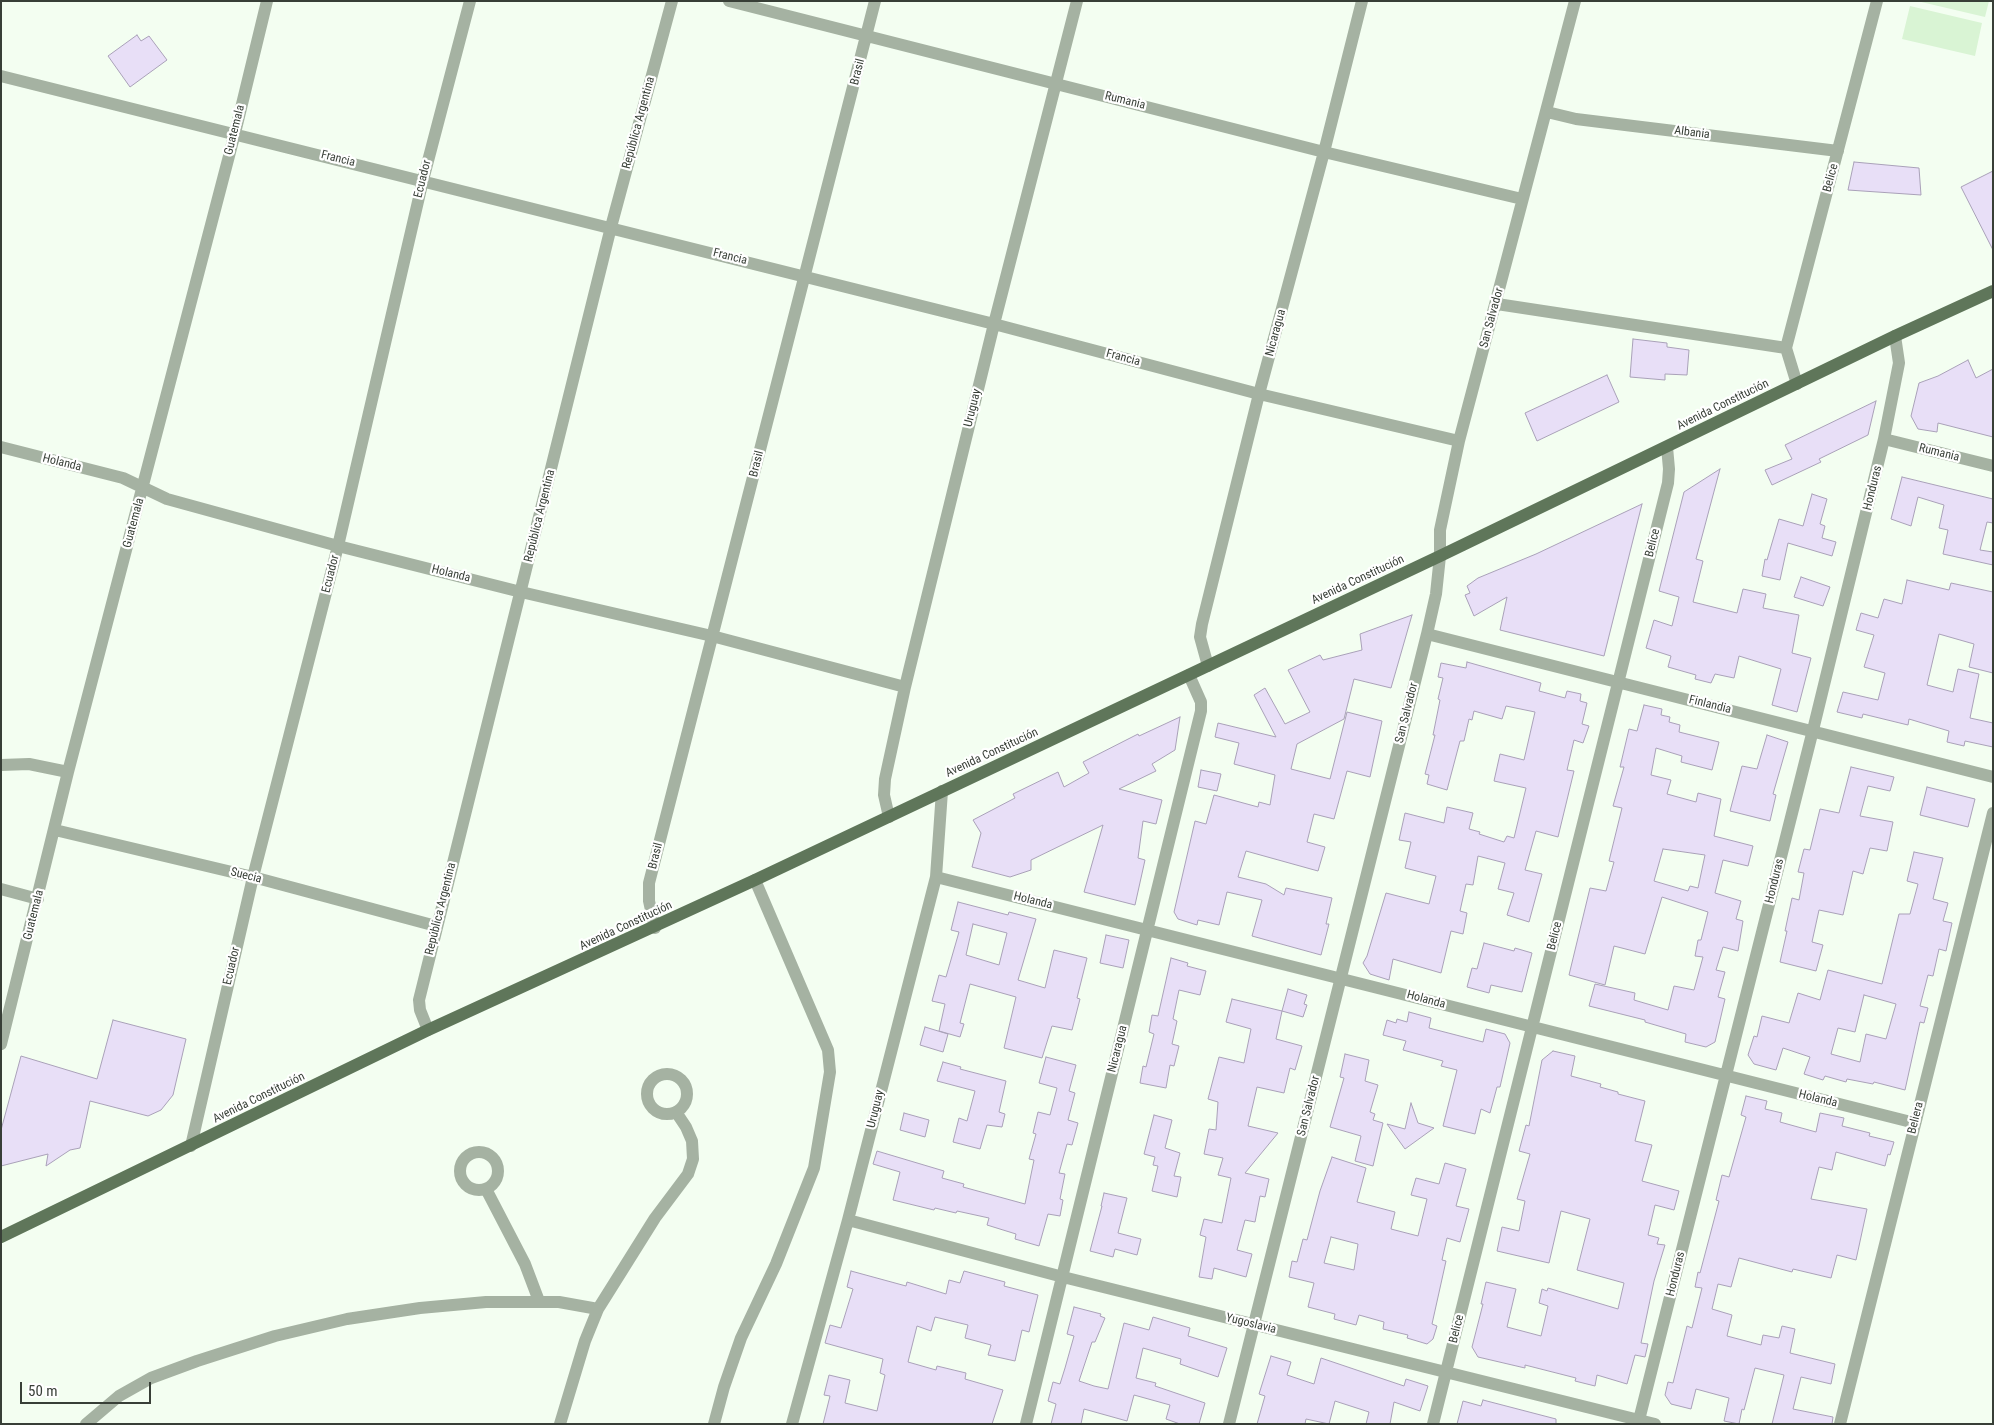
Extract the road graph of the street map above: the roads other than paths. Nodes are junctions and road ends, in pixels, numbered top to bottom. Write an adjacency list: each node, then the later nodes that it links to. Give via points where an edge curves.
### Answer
1 (267, 1): 14 (street, Guatemala)
2 (470, 1): 17 (street, Ecuador)
3 (672, 1): 19 (street, República Argentina)
4 (729, 1): 10 (street, Rumania)
5 (876, 1): 10 (street, Brasil)
6 (1077, 1): 12 (street, Uruguay)
7 (1362, 1): 16 (street, Nicaragua)
8 (1575, 1): 13 (street, San Salvador)
9 (1877, 1): 15 (street, Belice)
10 (867, 36): 12 (street, Rumania); 20 (street, Brasil)
11 (1, 76): 14 (street, Francia)
12 (1056, 83): 16 (street, Rumania); 23 (street, Uruguay)
13 (1547, 112): 15 (street, Albania, via 1576,119); 18 (street, San Salvador)
14 (234, 133): 17 (street, Francia); 33 (street, Guatemala)
15 (1838, 151): 25 (street, Belice)
16 (1324, 152): 18 (street, Rumania); 27 (street, Nicaragua)
17 (423, 180): 19 (street, Francia); 34 (street, Ecuador)
18 (1522, 198): 22 (street, San Salvador)
19 (611, 227): 20 (street, Francia); 36 (street, República Argentina)
20 (805, 276): 23 (street, Francia); 38 (street, Brasil)
21 (1993, 291): 24 (main road, Avenida Constitución)
22 (1497, 304): 25 (street); 29 (street, San Salvador)
23 (994, 324): 27 (street, Francia); 42 (street, Uruguay)
24 (1895, 336): 26 (main road, Avenida Constitución); 28 (street, Honduras, via 1899,363)
25 (1786, 348): 26 (street)
26 (1797, 384): 31 (main road, Avenida Constitución)
27 (1259, 394): 29 (street, Francia); 39 (street, Nicaragua, via 1202,624 1200,637)
28 (1884, 440): 32 (street, Rumania); 43 (street, Honduras)
29 (1459, 441): 35 (street, San Salvador, via 1440,530)
30 (1, 447): 33 (street, Holanda, via 123,478)
31 (1667, 447): 35 (main road, Avenida Constitución); 41 (street, Belice, via 1668,483)
32 (1993, 466)
33 (143, 488): 34 (street, Holanda, via 167,499); 45 (street, Guatemala)
34 (338, 546): 36 (street, Holanda); 51 (street, Ecuador)
35 (1440, 556): 37 (street, San Salvador); 39 (main road, Avenida Constitución)
36 (521, 592): 38 (street, Holanda); 56 (street, República Argentina)
37 (1427, 634): 41 (street, Finlandia); 59 (street, San Salvador)
38 (712, 636): 42 (street, Holanda); 57 (street, Brasil, via 649,883)
39 (1208, 666): 40 (main road, Avenida Constitución)
40 (1189, 675): 47 (main road, Avenida Constitución); 58 (street, Nicaragua, via 1201,702 1201,711)
41 (1619, 682): 43 (street, Finlandia); 60 (street, Belice)
42 (905, 687): 48 (street, Uruguay, via 885,779 884,795)
43 (1813, 730): 46 (street, Finlandia); 63 (street, Honduras)
44 (1, 766): 45 (street, via 29,764)
45 (68, 772): 50 (street, Guatemala)
46 (1993, 776)
47 (942, 791): 48 (main road, Avenida Constitución); 52 (street, Uruguay)
48 (889, 817): 53 (main road, Avenida Constitución)
49 (1992, 818): 65 (street, Beliera)
50 (55, 830): 51 (street, Suecia); 55 (street, Guatemala)
51 (252, 877): 56 (street, Suecia); 66 (street, Ecuador)
52 (936, 877): 58 (street, Holanda); 68 (street, Uruguay)
53 (755, 880): 57 (main road, Avenida Constitución); 78 (street, via 828,1050 830,1072 814,1168 776,1264 741,1338)
54 (1, 889): 55 (street)
55 (38, 899): 62 (street, Guatemala)
56 (436, 926): 61 (street, República Argentina, via 419,1000)
57 (655, 928): 61 (main road, Avenida Constitución)
58 (1147, 930): 59 (street, Holanda); 70 (street, Nicaragua)
59 (1341, 978): 60 (street, Holanda); 73 (street, San Salvador)
60 (1532, 1028): 63 (street, Holanda); 74 (street, Belice)
61 (428, 1030): 66 (main road, Avenida Constitución)
62 (1, 1044)
63 (1726, 1077): 65 (street, Holanda); 75 (street, Honduras)
64 (676, 1112): 72 (street, via 692,1141 693,1159 688,1174 655,1218)
65 (1915, 1123): 84 (street, Beliera)
66 (191, 1146): 69 (main road, Avenida Constitución)
67 (486, 1189): 71 (street, via 521,1256)
68 (848, 1220): 70 (street, Yugoslavia); 79 (street, Uruguay)
69 (1, 1238)
70 (1063, 1277): 73 (street, Yugoslavia); 80 (street, Nicaragua)
71 (539, 1301): 72 (street); 76 (street, via 420,1308 347,1319 275,1336 152,1378 119,1396)
72 (598, 1309): 77 (street)
73 (1254, 1324): 74 (street, Yugoslavia); 81 (street, San Salvador)
74 (1446, 1372): 75 (street, Yugoslavia); 82 (street, Belice)
75 (1639, 1422): 83 (street, Yugoslavia)
76 (86, 1424)
77 (560, 1424)
78 (714, 1424)
79 (792, 1424)
80 (1026, 1424)
81 (1229, 1424)
82 (1434, 1424)
83 (1655, 1424)
84 (1840, 1424)

